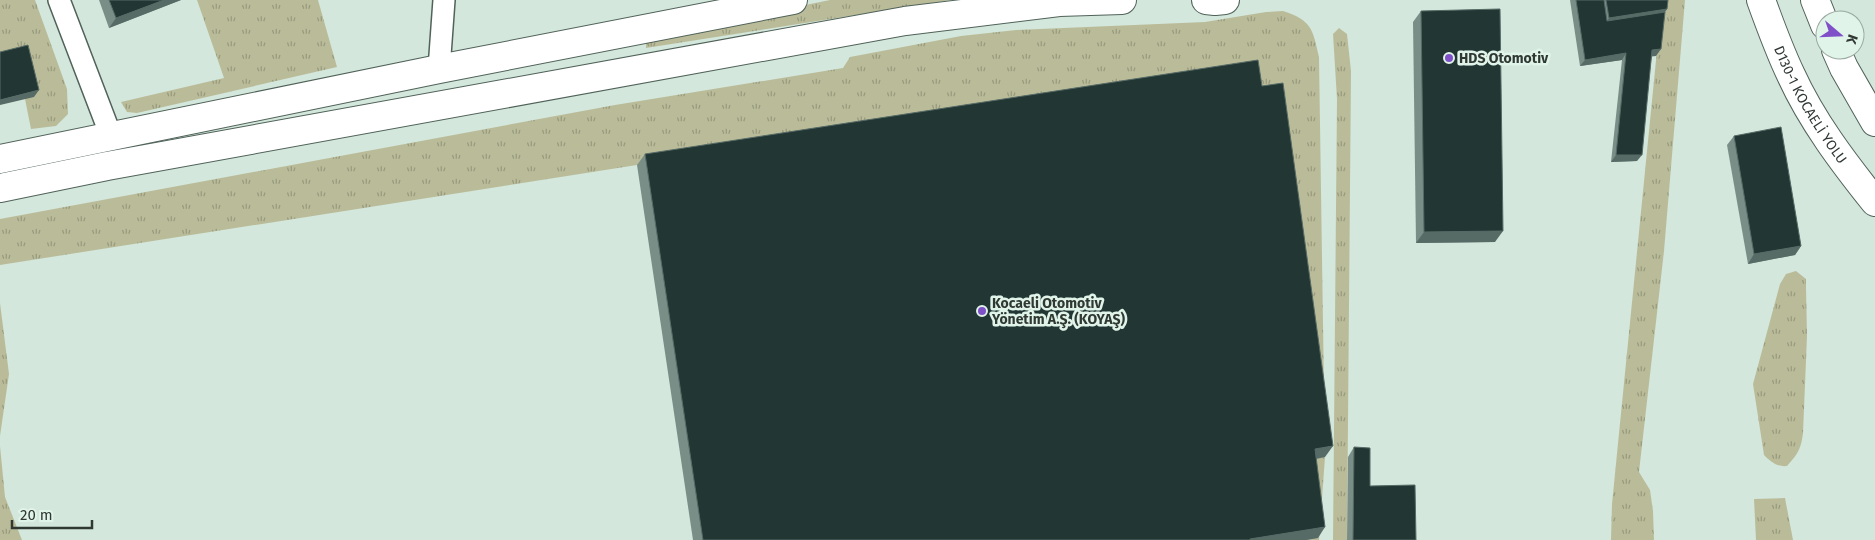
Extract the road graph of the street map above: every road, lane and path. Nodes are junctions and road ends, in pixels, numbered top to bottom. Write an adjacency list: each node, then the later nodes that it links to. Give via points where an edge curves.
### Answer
1 (59, 0): 12 (street)
2 (444, 0): 10 (street)
3 (793, 0): 8 (main road)
4 (1122, 0): 14 (main road, via 1059,2 906,21)
5 (1206, 0): 6 (main road)
6 (1224, 0)
7 (1761, 0): 15 (main road, D130-1 KOCAELİ YOLU, via 1791,76 1830,143)
8 (752, 4): 10 (main road)
9 (1840, 60): 11 (main road)
10 (439, 68): 12 (main road)
11 (1875, 122)
12 (112, 136): 13 (main road)
13 (0, 159)
14 (0, 188)
15 (1875, 202)

